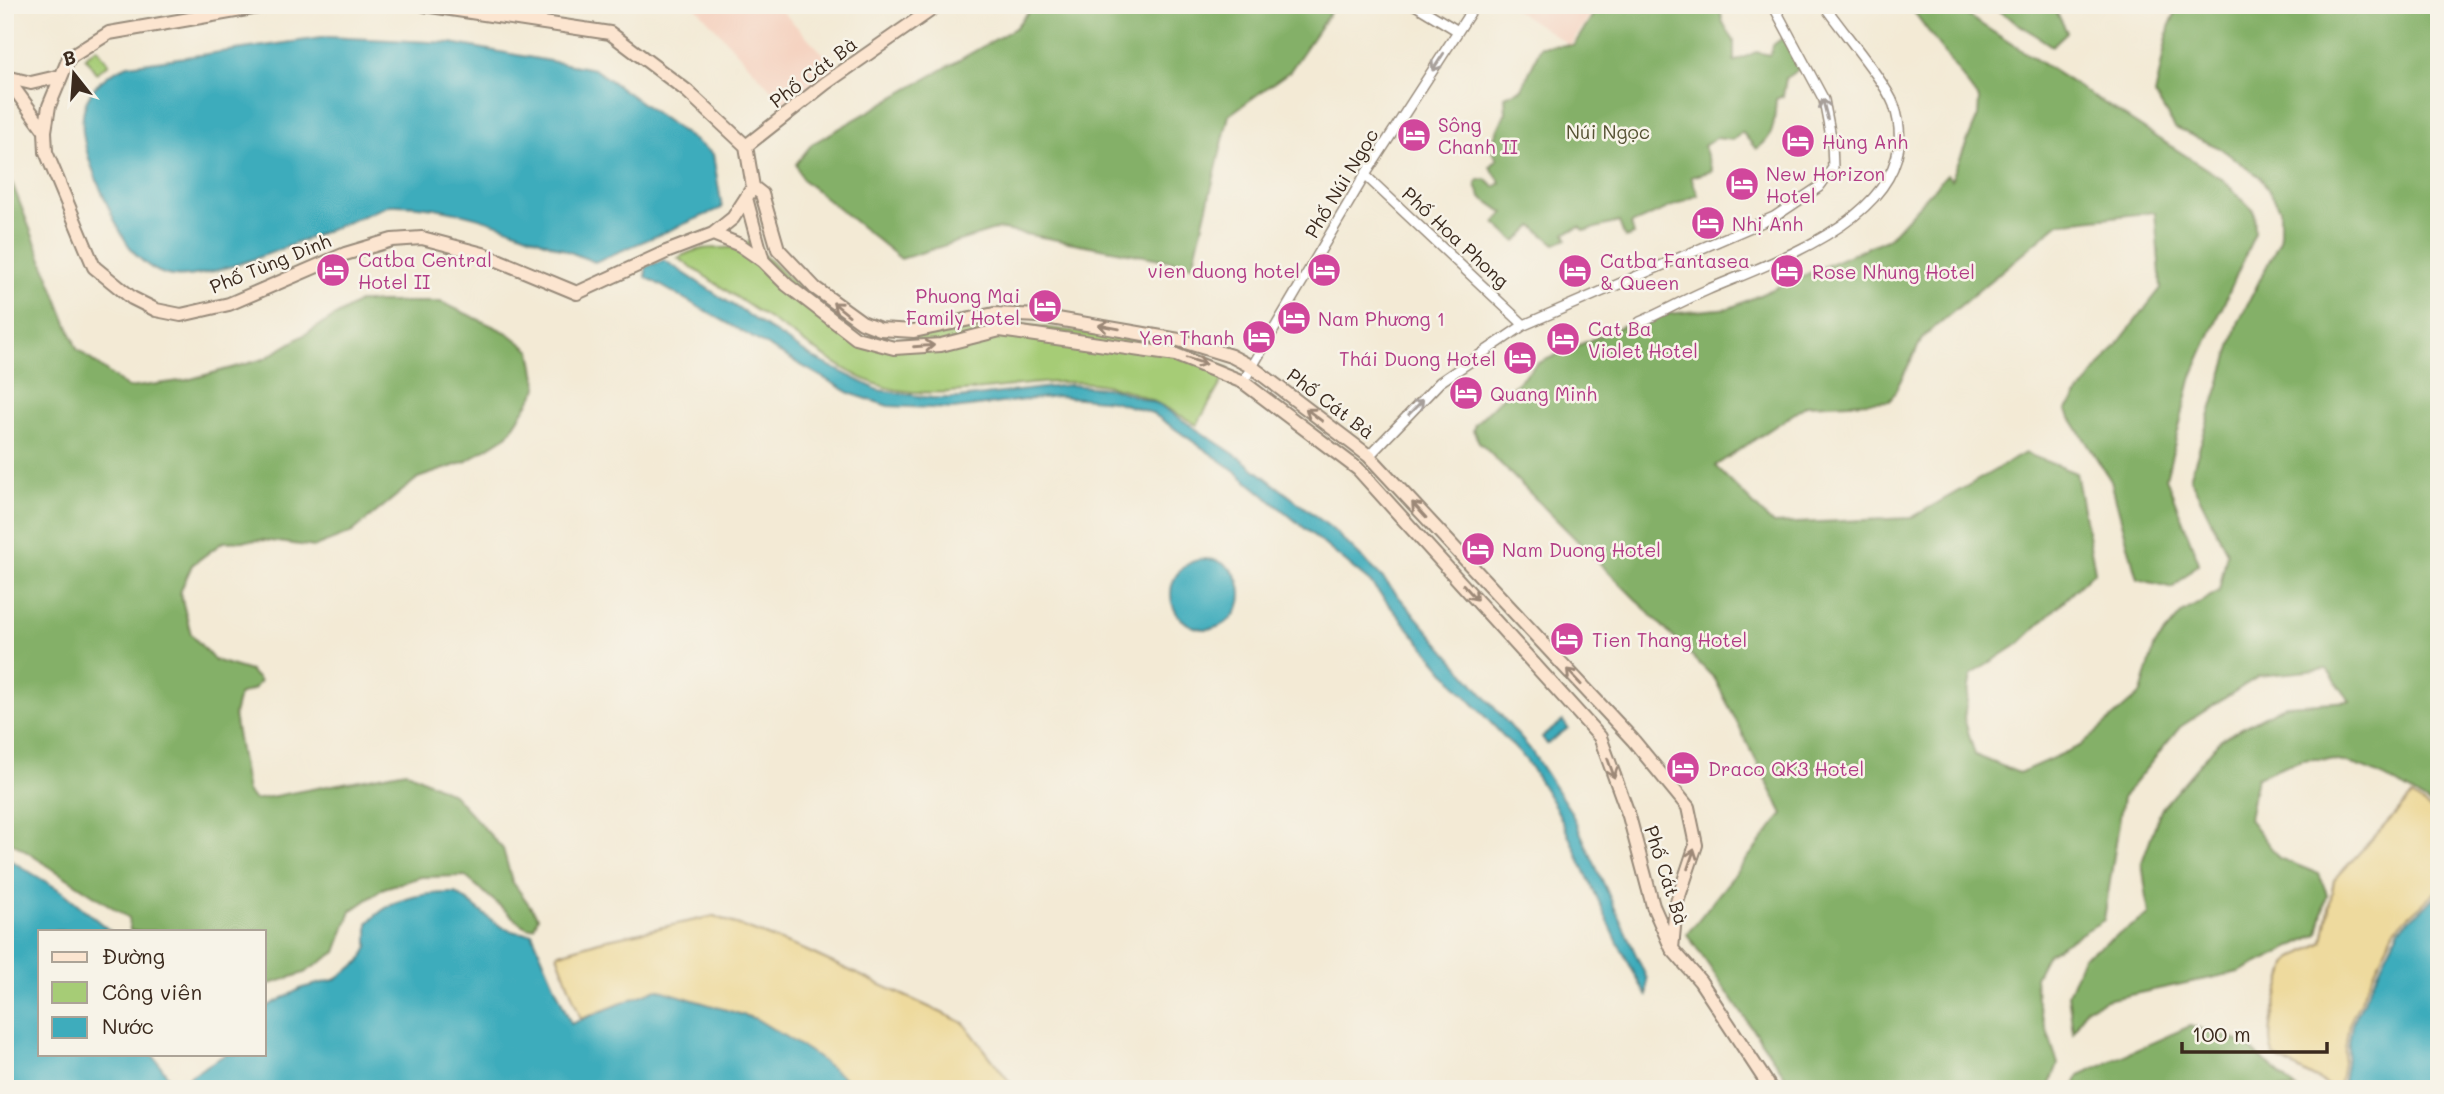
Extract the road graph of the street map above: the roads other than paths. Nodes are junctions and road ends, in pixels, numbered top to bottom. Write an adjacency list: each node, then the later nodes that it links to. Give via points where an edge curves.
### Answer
1 (270, 5): 10 (main road, Phố Tùng Dinh, via 109,33 69,58)
2 (424, 5): 12 (main road, via 610,33 687,92)
3 (938, 5): 12 (main road, Phố Cát Bà, via 825,83)
4 (1415, 5): 8 (street)
5 (1475, 5): 8 (street, Phố Núi Ngọc)
6 (1773, 5): 20 (street, one-way to 6, via 1782,213 1819,187 1833,168 1824,100)
7 (1824, 5): 19 (street, via 1894,105 1899,141 1894,166 1873,197 1835,231 1795,254)
8 (1458, 31): 13 (street, Phố Núi Ngọc, one-way to 13)
9 (6, 76): 10 (main road, via 31,83); 11 (main road)
10 (61, 76): 11 (main road, Phố Tùng Dinh)
11 (45, 131): 15 (main road, Phố Tùng Dinh, via 47,152 94,267 132,298 181,315 229,304 345,254 392,240 422,238 483,254 578,293)
12 (746, 146): 14 (main road, Phố Cát Bà)
13 (1364, 175): 20 (street, Phố Hoa Phong); 24 (street, Phố Núi Ngọc)
14 (749, 193): 15 (main road, via 733,218); 16 (main road, Phố Cát Bà, via 762,194); 17 (main road, Phố Cát Bà)
15 (713, 234): 17 (main road)
16 (778, 248): 17 (main road); 21 (main road, Phố Cát Bà, one-way to 16, via 850,316 815,288)
17 (763, 261): 23 (main road, Phố Cát Bà, via 856,338)
18 (1058, 319): 21 (main road, Phố Cát Bà, via 994,314 914,331); 22 (main road); 24 (main road, Phố Cát Bà, one-way to 18, via 1179,340)
19 (1640, 322)
20 (1524, 325): 26 (street, one-way to 20, via 1440,382)
21 (880, 329): 23 (main road)
22 (1056, 336): 23 (main road, Phố Cát Bà, one-way to 22, via 894,348 941,345 1000,330); 25 (main road, Phố Cát Bà, one-way to 25, via 1176,355)
23 (876, 344)
24 (1252, 367): 25 (street, Phố Núi Ngọc); 26 (main road, Phố Cát Bà, one-way to 24)
25 (1243, 382): 27 (main road, Phố Cát Bà)
26 (1369, 456): 27 (main road); 28 (main road, Phố Cát Bà, one-way to 26)
27 (1358, 469): 29 (main road, Phố Cát Bà, one-way to 29)
28 (1507, 607): 29 (main road); 30 (main road, Phố Cát Bà, one-way to 28, via 1676,905 1696,845 1688,807 1633,740)
29 (1494, 619): 30 (main road, Phố Cát Bà, one-way to 30, via 1600,737 1629,816 1653,906)
30 (1672, 949): 31 (main road, via 1700,981)
31 (1771, 1089)

